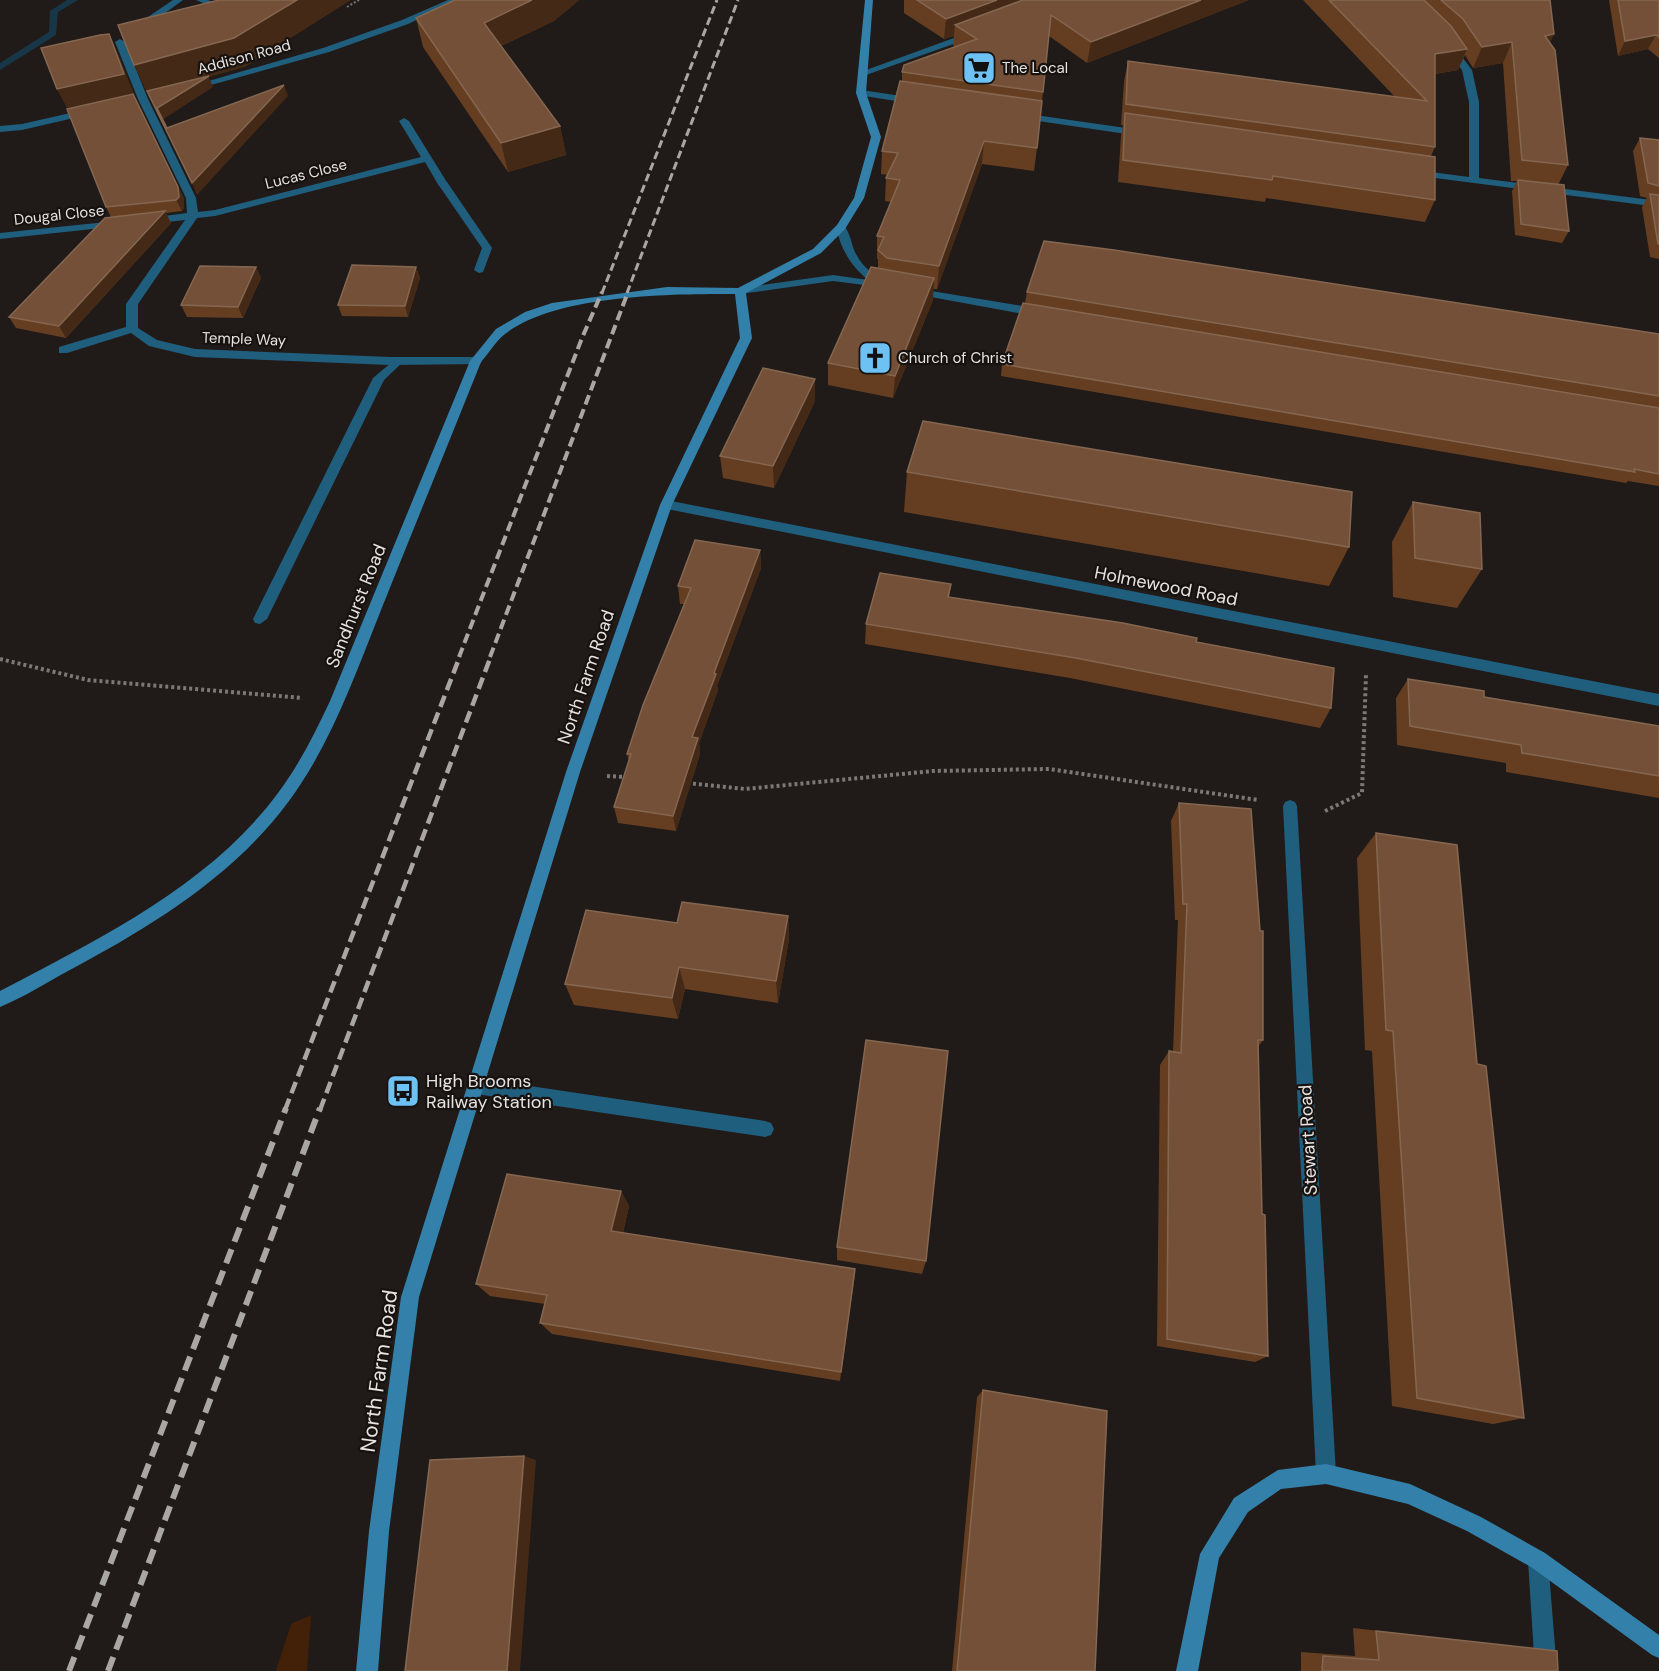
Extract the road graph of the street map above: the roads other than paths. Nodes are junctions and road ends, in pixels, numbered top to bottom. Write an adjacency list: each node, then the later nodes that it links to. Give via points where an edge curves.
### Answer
1 (179, 0): 6 (street)
2 (200, 0): 3 (street, via 229,11)
3 (246, 0)
4 (455, 0): 11 (street, Addison Road, via 327,50)
5 (868, 0): 10 (street)
6 (147, 22)
7 (981, 31): 10 (street)
8 (1443, 41): 21 (street, via 1467,70 1474,102)
9 (109, 44): 23 (street, via 124,39 143,99 191,198)
10 (863, 73): 12 (street)
11 (177, 91)
12 (861, 93): 13 (street); 24 (street, via 876,136 859,198)
13 (932, 104)
14 (99, 109): 17 (street)
15 (1014, 115): 18 (street)
16 (404, 121): 19 (street)
17 (0, 129)
18 (1156, 136)
19 (426, 159): 23 (street, Lucas Close); 26 (street, via 487,248)
20 (1403, 171): 21 (street)
21 (1474, 181): 22 (street)
22 (1659, 204)
23 (194, 216): 25 (street, Dougal Close); 30 (street, via 132,304)
24 (841, 227): 27 (street, via 845,247 859,268); 28 (street, via 817,251)
25 (0, 236)
26 (479, 270)
27 (883, 286): 28 (street, via 833,278); 29 (street)
28 (740, 291): 33 (street, Sandhurst Road, via 667,291 556,305 500,332); 34 (street, North Farm Road, via 746,338)
29 (1048, 314)
30 (132, 329): 31 (street); 32 (street, Temple Way, via 153,343 195,353)
31 (63, 350)
32 (398, 361): 33 (street, Temple Way); 35 (street, via 379,378)
33 (476, 361): 38 (street, Sandhurst Road, via 337,701 313,750 276,808 212,874 146,921)
34 (666, 505): 36 (street, Holmewood Road); 39 (street, North Farm Road, via 573,772)
35 (260, 619)
36 (1659, 700)
37 (1290, 806): 41 (street, Stewart Road)
38 (0, 999)
39 (476, 1086): 40 (street); 44 (street, North Farm Road, via 410,1297 379,1531)
40 (765, 1129)
41 (1326, 1474): 42 (street, via 1410,1494); 45 (street, via 1278,1480 1241,1505 1210,1554)
42 (1538, 1560): 43 (street); 46 (street)
43 (1659, 1648)
44 (367, 1671)
45 (1187, 1671)
46 (1546, 1671)

